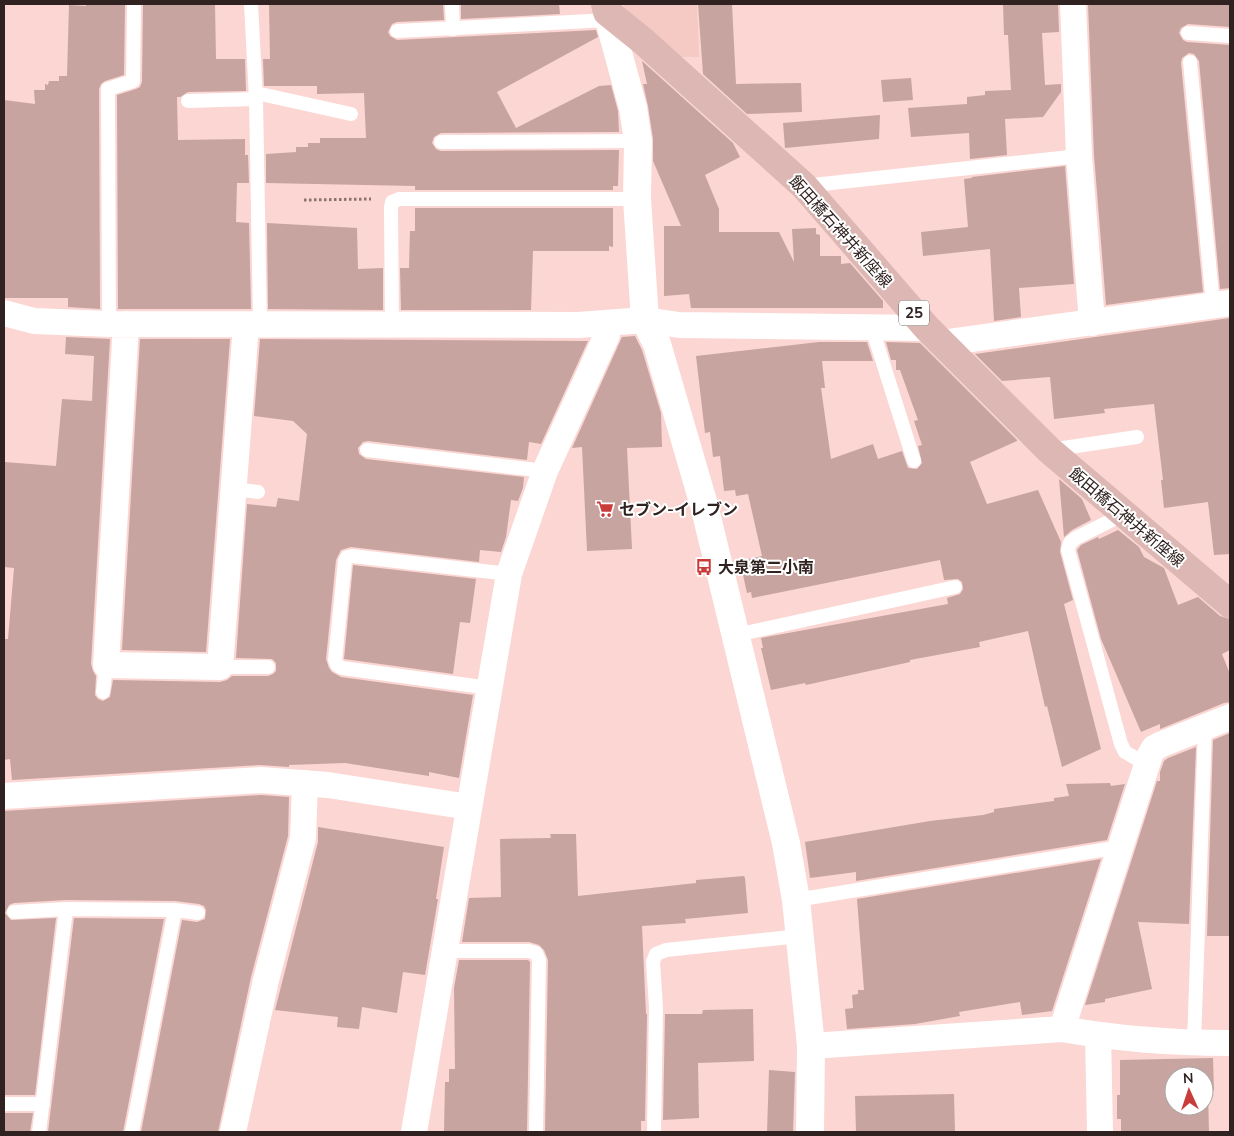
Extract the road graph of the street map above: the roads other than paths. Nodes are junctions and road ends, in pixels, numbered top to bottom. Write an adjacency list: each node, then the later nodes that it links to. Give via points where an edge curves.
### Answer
1 (134, 4): 23 (lane, via 133,81 108,89)
2 (251, 4): 11 (lane)
3 (452, 4): 6 (lane)
4 (1073, 4): 16 (street)
5 (607, 12): 6 (lane); 14 (street, via 633,108); 17 (main road, 飯田橋石神井新座線 / 25)
6 (453, 29): 7 (lane)
7 (397, 31)
8 (1188, 33): 9 (lane)
9 (1230, 36)
10 (1190, 62): 19 (lane)
11 (256, 96): 12 (lane); 13 (lane); 25 (lane)
12 (188, 101)
13 (351, 114)
14 (638, 141): 15 (lane); 18 (street)
15 (441, 142)
16 (1079, 156): 17 (lane); 22 (street)
17 (804, 186): 28 (main road, 飯田橋石神井新座線 / 25)
18 (637, 199): 21 (street); 26 (lane, via 399,199 392,202)
19 (1222, 304): 22 (street)
20 (4, 313): 23 (street, via 34,321)
21 (645, 320): 24 (street); 27 (street, via 679,325); 38 (street, via 657,344 704,505)
22 (1092, 323): 28 (street)
23 (118, 324): 25 (street); 39 (street)
24 (607, 324): 26 (street); 33 (street, via 607,336)
25 (253, 325): 26 (street); 40 (street, via 246,490)
26 (392, 326)
27 (872, 328): 28 (street); 32 (lane)
28 (935, 336): 31 (main road, 飯田橋石神井新座線 / 25)
29 (1137, 437): 31 (lane)
30 (367, 450): 33 (lane)
31 (1049, 450): 34 (main road, 飯田橋石神井新座線 / 25)
32 (914, 461)
33 (545, 471): 35 (street)
34 (1124, 514): 37 (main road, 飯田橋石神井新座線 / 25); 46 (lane, via 1076,538 1068,550 1121,744 1125,752)
35 (509, 574): 42 (street); 42 (lane, via 352,556 345,561 337,665)
36 (955, 586): 38 (lane)
37 (1230, 604)
38 (736, 635): 51 (street, via 784,834)
39 (106, 664): 40 (street); 43 (lane)
40 (220, 667): 41 (lane)
41 (268, 667)
42 (490, 688): 49 (street)
43 (104, 692)
44 (1230, 717): 45 (street)
45 (1205, 727): 46 (street, via 1154,748); 60 (lane)
46 (1146, 764): 50 (street)
47 (305, 783): 48 (street, via 261,780); 49 (street); 67 (street, via 303,838 266,980)
48 (4, 796)
49 (469, 808): 57 (street)
50 (1120, 847): 51 (lane); 58 (street)
51 (796, 900): 56 (street)
52 (66, 909): 53 (lane); 54 (lane); 64 (lane)
53 (175, 910): 55 (lane); 66 (lane)
54 (14, 912)
55 (198, 913)
56 (800, 936): 62 (street); 70 (lane, via 666,950 656,954 653,962 656,1007)
57 (445, 951): 68 (street); 69 (lane, via 536,953 539,960)
58 (1062, 1030): 59 (street); 62 (street)
59 (1098, 1036): 60 (street); 72 (street)
60 (1194, 1043): 61 (street)
61 (1230, 1043)
62 (811, 1046): 71 (street)
63 (4, 1104): 64 (lane)
64 (43, 1104): 65 (lane)
65 (38, 1132)
66 (132, 1132)
67 (233, 1132)
68 (414, 1132)
69 (536, 1132)
70 (654, 1132)
71 (810, 1132)
72 (1100, 1132)

